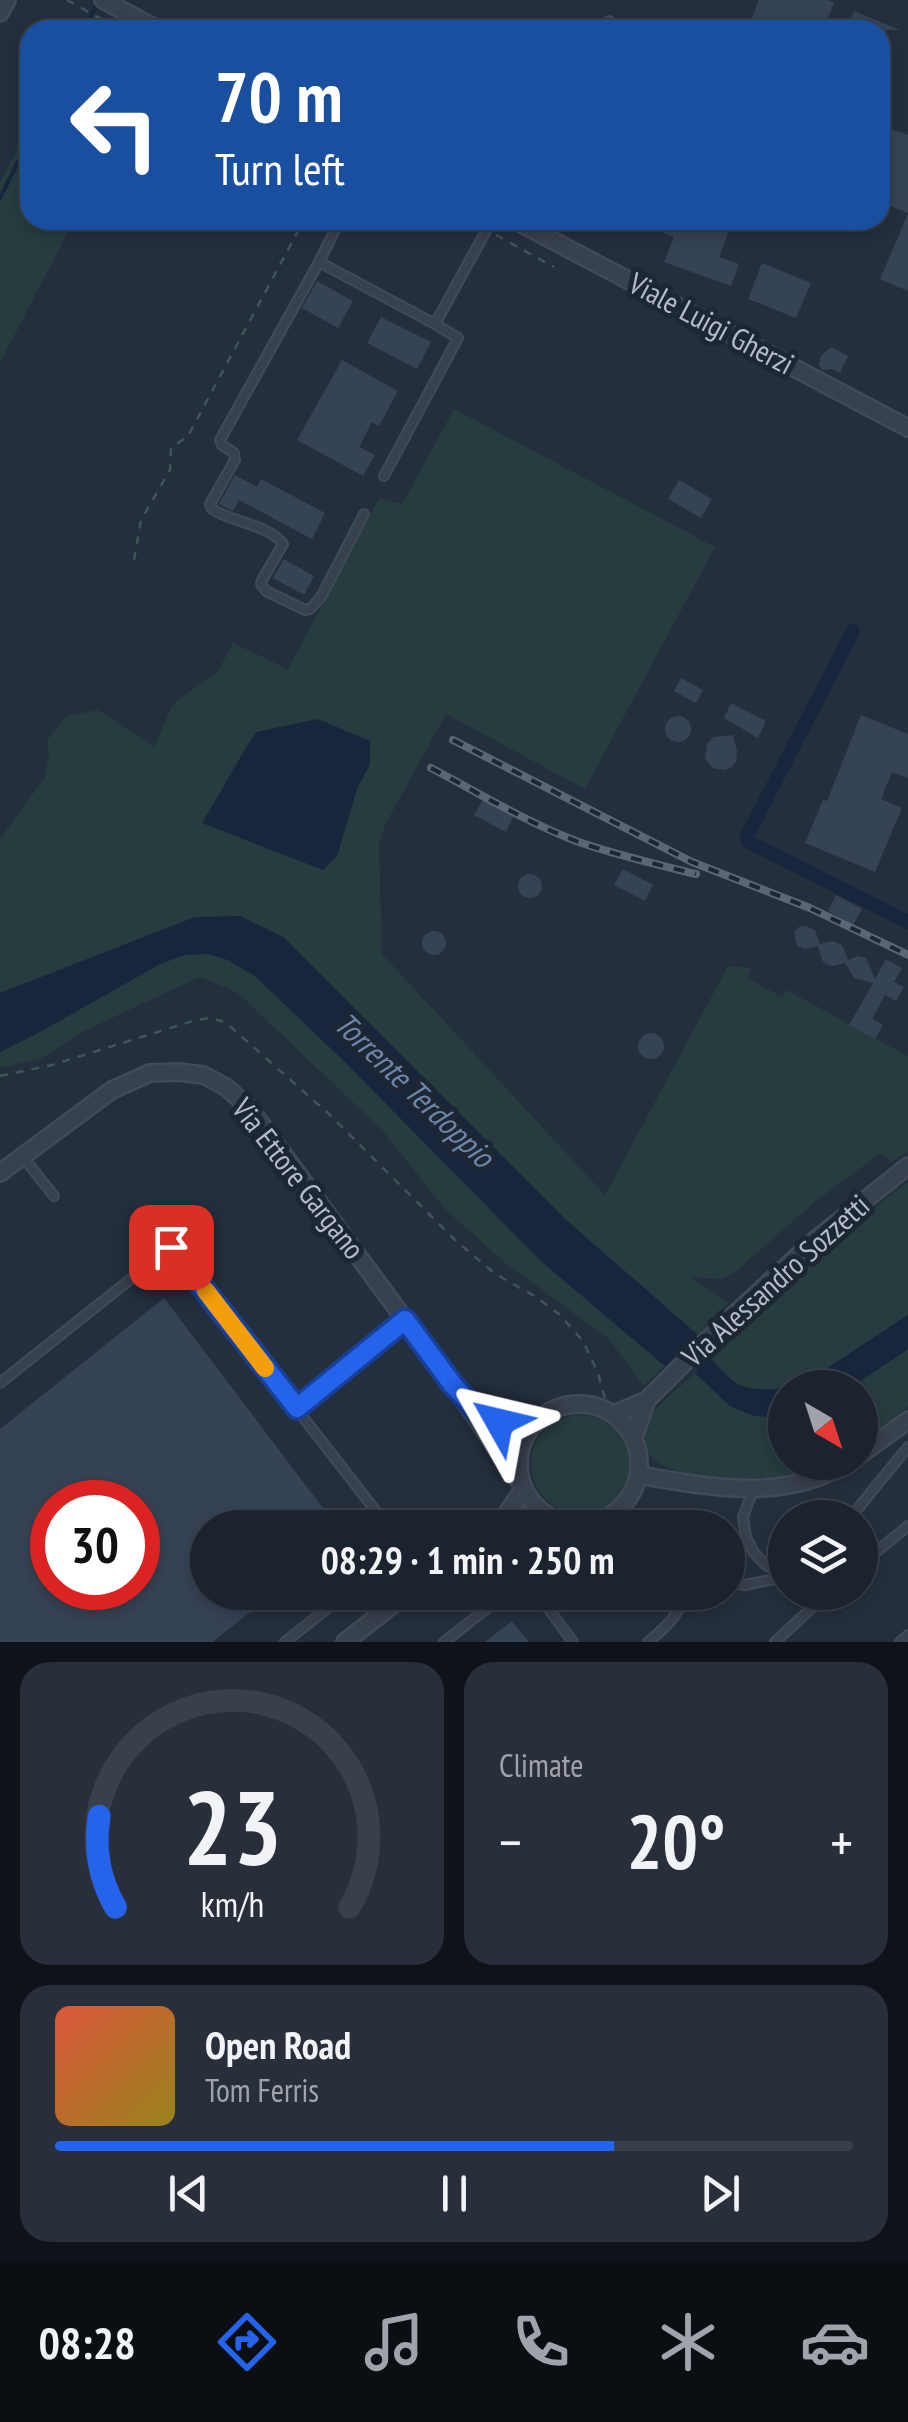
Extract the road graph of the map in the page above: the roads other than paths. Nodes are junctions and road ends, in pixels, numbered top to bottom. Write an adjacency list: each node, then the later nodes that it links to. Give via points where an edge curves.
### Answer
1 (7, 0): 3 (street)
2 (104, 0): 4 (street)
3 (0, 14)
4 (141, 20)
5 (335, 230): 8 (lane)
6 (486, 230): 9 (lane)
7 (537, 230): 10 (street, Viale Luigi Gherzi)
8 (319, 262): 9 (lane); 12 (lane, via 220,440 235,460 211,506 281,540 261,584 305,610 320,598)
9 (435, 324): 11 (lane, via 458,338)
10 (908, 428)
11 (384, 476)
12 (364, 514)
13 (22, 1157): 15 (street, Via Ettore Gargano); 16 (lane); 17 (street, Via Ettore Gargano, via 112,1090 150,1073 203,1074 250,1109)
14 (908, 1166): 20 (street, Via Alessandro Sozzetti, via 815,1240)
15 (0, 1173)
16 (54, 1196)
17 (405, 1320): 19 (street, Via Ettore Gargano); 21 (lane)
18 (0, 1383): 21 (lane, via 171,1247)
19 (453, 1385): 24 (street, Via Ettore Gargano, via 478,1412); 30 (street, Via Ettore Gargano)
20 (647, 1400): 22 (street, Via Alessandro Sozzetti); 25 (street, Via Alessandro Sozzetti)
21 (297, 1408): 33 (lane)
22 (611, 1412): 24 (street, via 567,1404); 25 (street)
23 (908, 1420): 26 (street)
24 (532, 1426): 30 (street, via 519,1456)
25 (634, 1437): 28 (street)
26 (878, 1442)
27 (908, 1447): 32 (lane)
28 (639, 1475): 31 (street); 36 (street)
29 (812, 1480): 31 (street)
30 (524, 1488): 34 (street); 35 (street)
31 (753, 1490): 39 (lane, via 742,1516 746,1537)
32 (865, 1500)
33 (376, 1510)
34 (508, 1510)
35 (541, 1510)
36 (618, 1510)
37 (908, 1526): 38 (lane)
38 (878, 1550)
39 (768, 1566)
40 (326, 1610): 47 (lane)
41 (386, 1610): 48 (street)
42 (485, 1610): 49 (lane)
43 (549, 1610): 50 (lane)
44 (680, 1610): 51 (lane)
45 (810, 1610): 52 (lane)
46 (908, 1636): 53 (lane)
47 (286, 1642)
48 (345, 1642)
49 (444, 1642)
50 (573, 1642)
51 (648, 1642)
52 (775, 1642)
53 (900, 1642)

